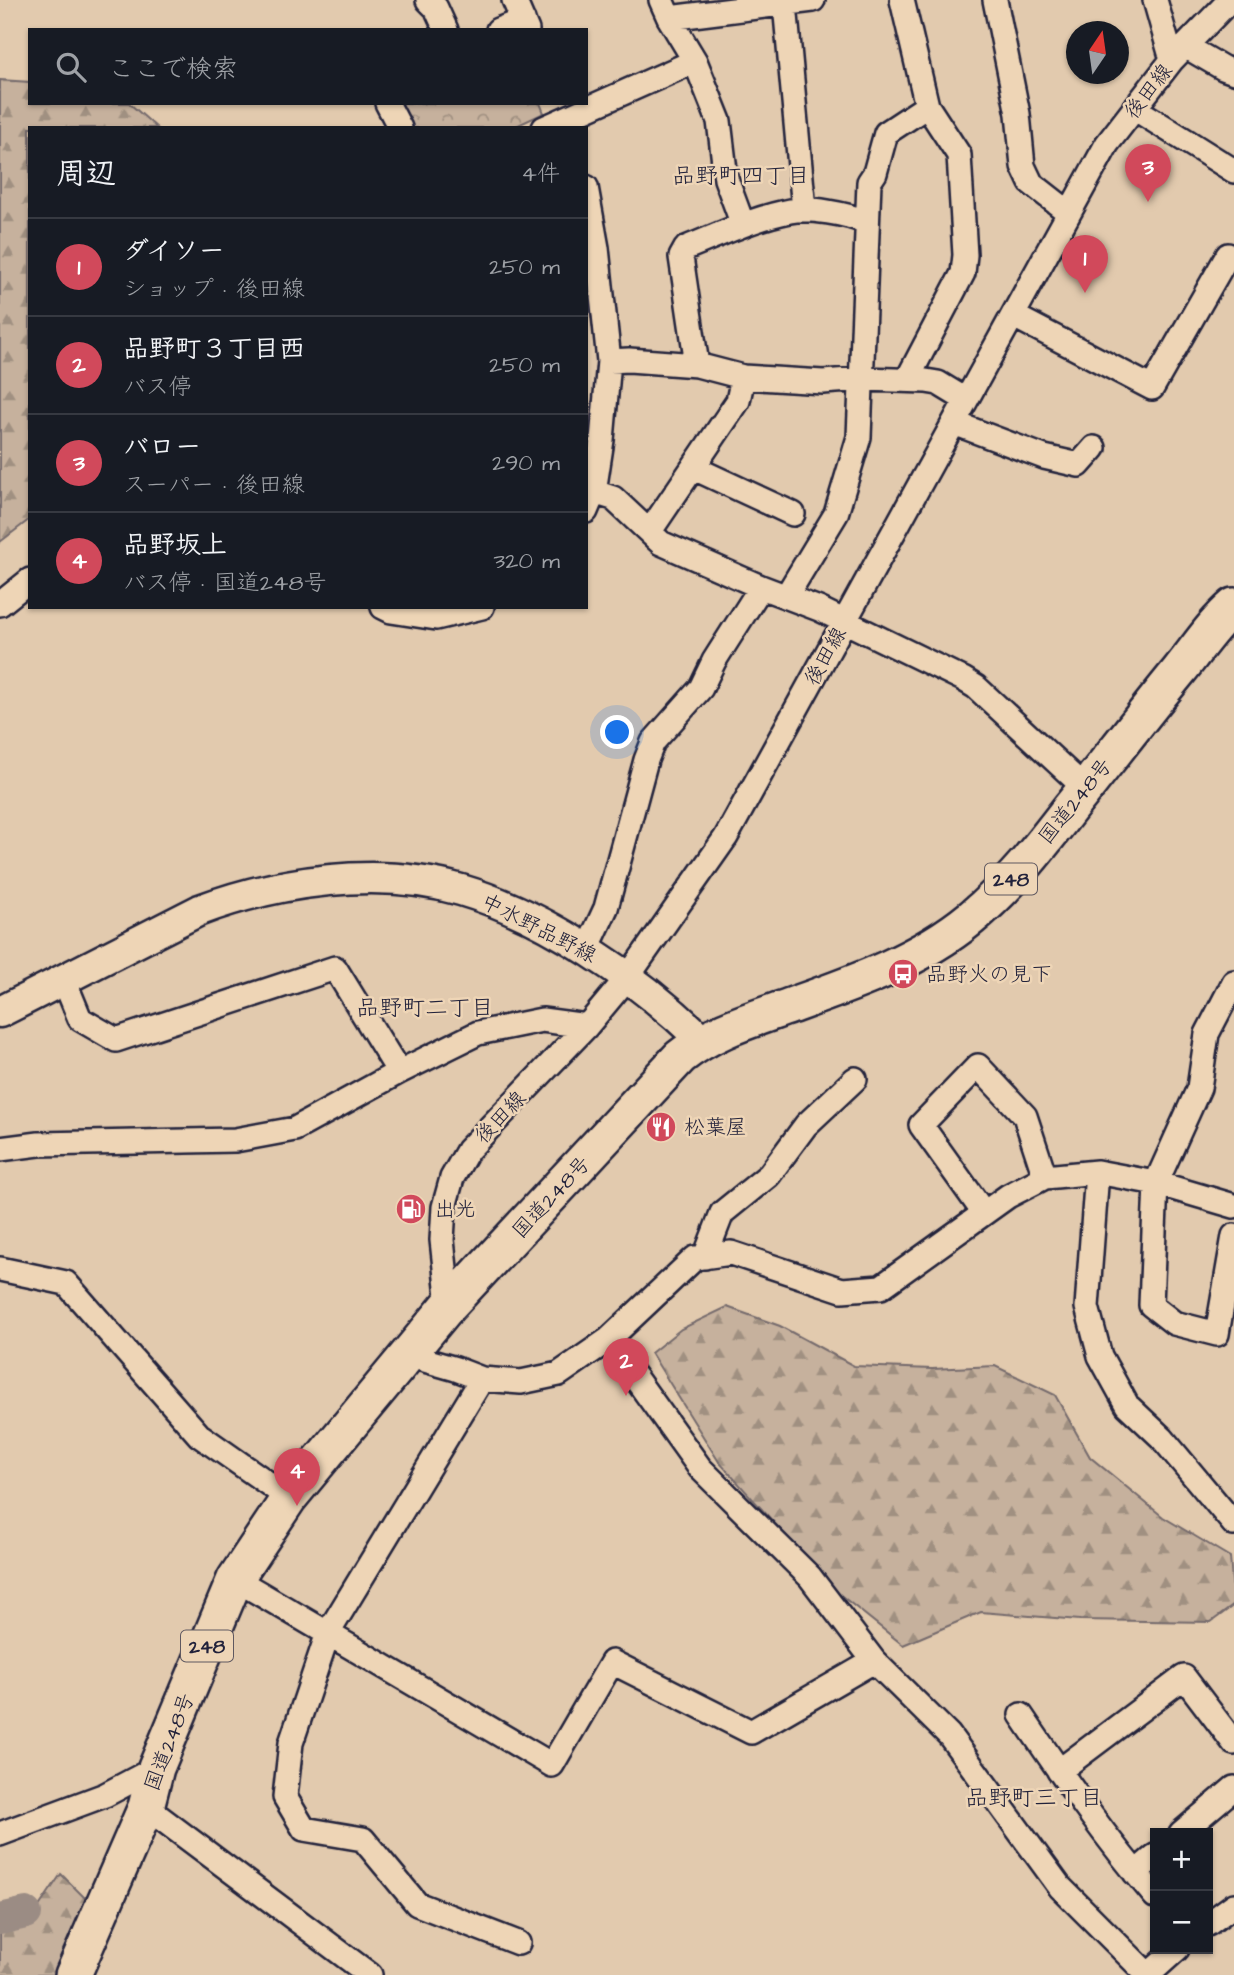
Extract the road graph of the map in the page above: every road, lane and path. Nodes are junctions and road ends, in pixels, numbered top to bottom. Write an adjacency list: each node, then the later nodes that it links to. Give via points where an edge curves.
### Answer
1 (428, 0): 10 (street)
2 (813, 0): 7 (street)
3 (902, 0): 16 (street)
4 (995, 0): 24 (street, via 1018,114 1023,166 1031,183)
5 (1155, 0): 12 (street)
6 (1230, 0): 12 (street, 後田線)
7 (785, 4): 8 (street); 23 (street)
8 (665, 9): 13 (street)
9 (522, 16): 11 (street)
10 (445, 28)
11 (501, 28)
12 (1179, 53): 14 (street); 17 (street, 後田線)
13 (695, 61): 18 (street); 26 (street, via 719,121 726,178)
14 (1234, 72)
15 (388, 105): 19 (street)
16 (927, 106): 25 (street, via 886,133 869,182); 33 (street, via 959,155 965,255 963,273)
17 (1134, 107): 21 (street); 24 (street, 後田線)
18 (565, 116): 20 (street)
19 (399, 126)
20 (548, 126)
21 (1234, 171)
22 (588, 198): 29 (street)
23 (804, 210): 25 (street); 26 (street)
24 (1068, 212): 28 (street, 後田線)
25 (866, 222): 32 (street)
26 (743, 225): 30 (street, via 685,248 681,257)
27 (1234, 258): 28 (street, via 1228,255 1152,388)
28 (1014, 316): 34 (street, 後田線)
29 (609, 361): 30 (street); 38 (street, via 602,440)
30 (696, 365): 31 (street)
31 (743, 377): 32 (street, via 823,382); 37 (street, via 738,401)
32 (863, 379): 33 (street); 43 (street, via 859,437 836,513)
33 (908, 380): 34 (street, via 938,383)
34 (966, 400): 35 (street, 後田線)
35 (954, 423): 36 (street, via 1044,457 1079,465); 48 (street, 後田線)
36 (1094, 448)
37 (694, 468): 39 (street); 40 (street)
38 (590, 501): 40 (street, via 613,498)
39 (793, 514)
40 (650, 531): 42 (street, via 661,543)
41 (28, 582): 44 (street)
42 (761, 587): 43 (street); 50 (street, via 701,688 653,742 606,908)
43 (787, 595): 48 (street)
44 (0, 604)
45 (387, 609): 46 (street, via 436,618)
46 (474, 609)
47 (1232, 612): 49 (highway, 国道248号 / 248)
48 (845, 621): 49 (street, via 976,687); 51 (street, 後田線, via 726,837)
49 (1086, 789): 56 (highway, 国道248号 / 248, via 1014,877 943,938 848,986)
50 (587, 949): 51 (main road, 中水野品野線); 52 (main road, 中水野品野線, via 499,902 458,889 373,878 333,880 232,898)
51 (627, 978): 55 (street, 後田線); 56 (main road, 中水野品野線)
52 (64, 980): 54 (main road, 中水野品野線); 57 (street, via 80,1019 116,1040 335,968)
53 (1234, 982): 62 (street, via 1207,1034 1199,1088)
54 (0, 1012)
55 (587, 1026): 57 (street, via 542,1020 478,1033); 68 (street, 後田線, via 468,1150 452,1178 442,1240)
56 (702, 1040): 68 (highway, 国道248号 / 248)
57 (399, 1072): 59 (street, via 295,1129 235,1140 39,1144)
58 (855, 1079): 66 (street, via 806,1125 769,1175 722,1213)
59 (0, 1149)
60 (1097, 1172): 61 (street); 62 (street); 73 (street, via 1087,1307 1100,1356 1127,1405 1162,1438)
61 (1045, 1177): 64 (street); 64 (street, via 1025,1116 978,1066 921,1125)
62 (1156, 1183): 63 (street); 65 (street, via 1151,1305 1174,1323 1217,1334)
63 (1234, 1206)
64 (984, 1213): 66 (street, via 881,1287 842,1290 732,1253)
65 (1234, 1236)
66 (705, 1257): 69 (street, via 695,1258)
67 (0, 1269): 72 (street, via 66,1283 200,1435)
68 (449, 1305): 70 (highway, 国道248号 / 248)
69 (608, 1340): 71 (street, via 559,1374 521,1382); 76 (street, via 700,1468 810,1577)
70 (407, 1355): 71 (street); 72 (highway, 国道248号 / 248)
71 (482, 1379): 75 (street)
72 (289, 1499): 74 (highway, 国道248号 / 248)
73 (1234, 1524)
74 (236, 1579): 75 (street); 79 (highway, 国道248号 / 248)
75 (328, 1633): 76 (street, via 552,1765 612,1662 751,1732); 90 (street, via 291,1743 285,1797 304,1829 363,1839 417,1904)
76 (874, 1661): 91 (street, via 949,1735 1060,1887 1148,1975)
77 (1021, 1714): 80 (street)
78 (1234, 1743): 80 (street, via 1184,1677)
79 (156, 1768): 82 (highway, 国道248号 / 248); 84 (street, via 105,1795)
80 (1059, 1771): 86 (street)
81 (1234, 1788): 83 (street)
82 (146, 1807): 92 (highway, 国道248号 / 248); 93 (street)
83 (1187, 1828)
84 (0, 1834)
85 (1150, 1860): 86 (street)
86 (1135, 1873): 87 (street)
87 (1151, 1891)
88 (1234, 1905): 89 (street)
89 (1213, 1920)
90 (518, 1943)
91 (1171, 1954)
92 (73, 1975)
93 (370, 1975)

